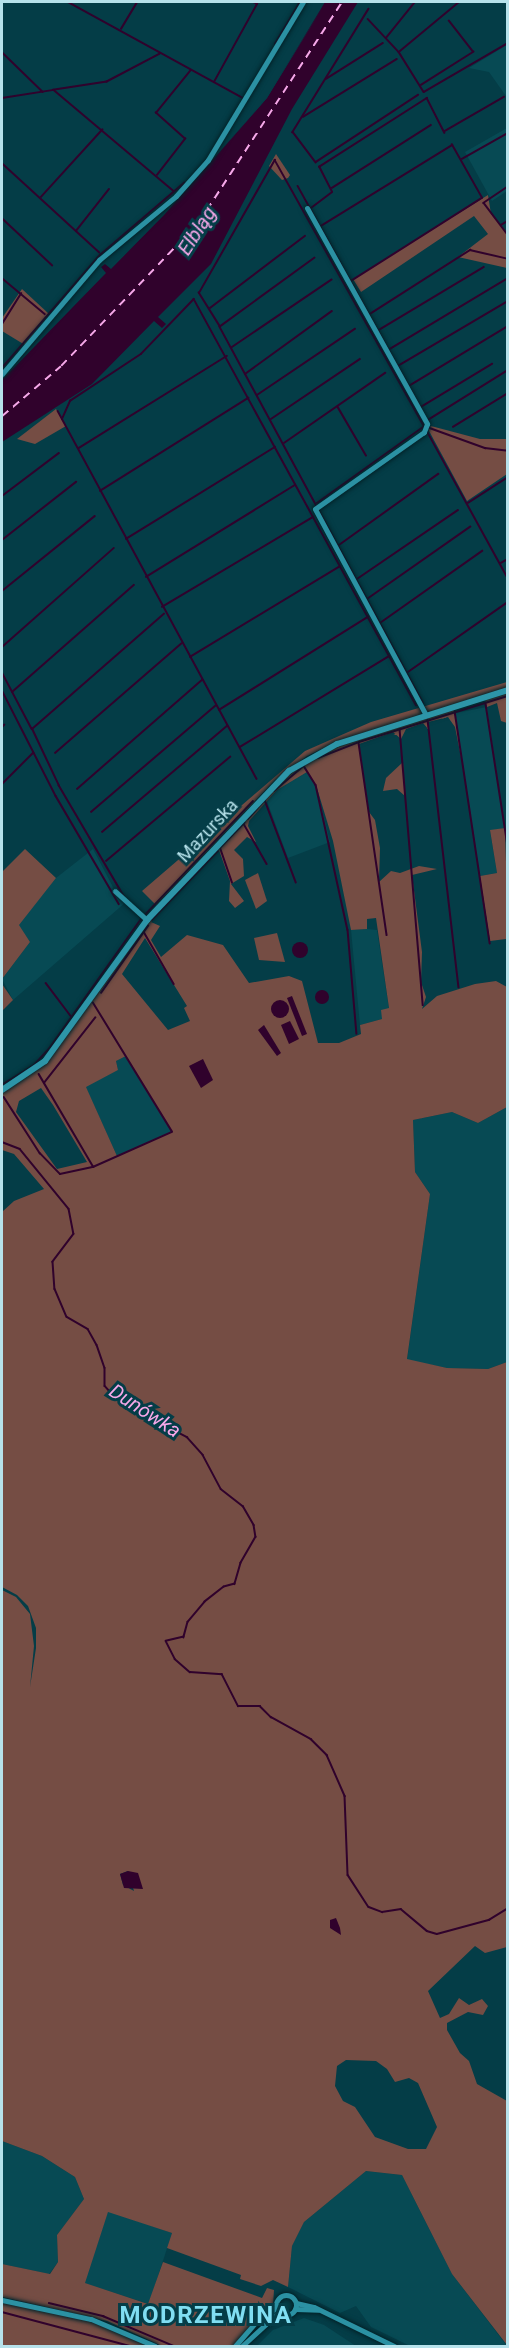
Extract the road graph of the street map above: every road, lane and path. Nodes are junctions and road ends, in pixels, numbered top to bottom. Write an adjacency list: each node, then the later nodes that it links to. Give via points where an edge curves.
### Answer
1 (303, 2): 3 (street, via 208,160 176,196 99,260)
2 (307, 208): 5 (street, via 427,424 424,432 315,509)
3 (2, 374)
4 (507, 690): 5 (main road, Mazurska)
5 (426, 715): 7 (main road, Mazurska, via 337,744 296,766)
6 (116, 891): 7 (street)
7 (147, 920): 8 (main road, Mazurska, via 49,1057)
8 (2, 1090)
9 (2, 2300): 12 (street, via 91,2319)
10 (296, 2306): 11 (street, via 288,2315); 11 (street, via 285,2295 278,2298); 15 (street, via 318,2310)
11 (277, 2310): 13 (street, via 255,2323); 14 (street)
12 (155, 2346)
13 (235, 2346)
14 (242, 2346)
15 (394, 2346)

